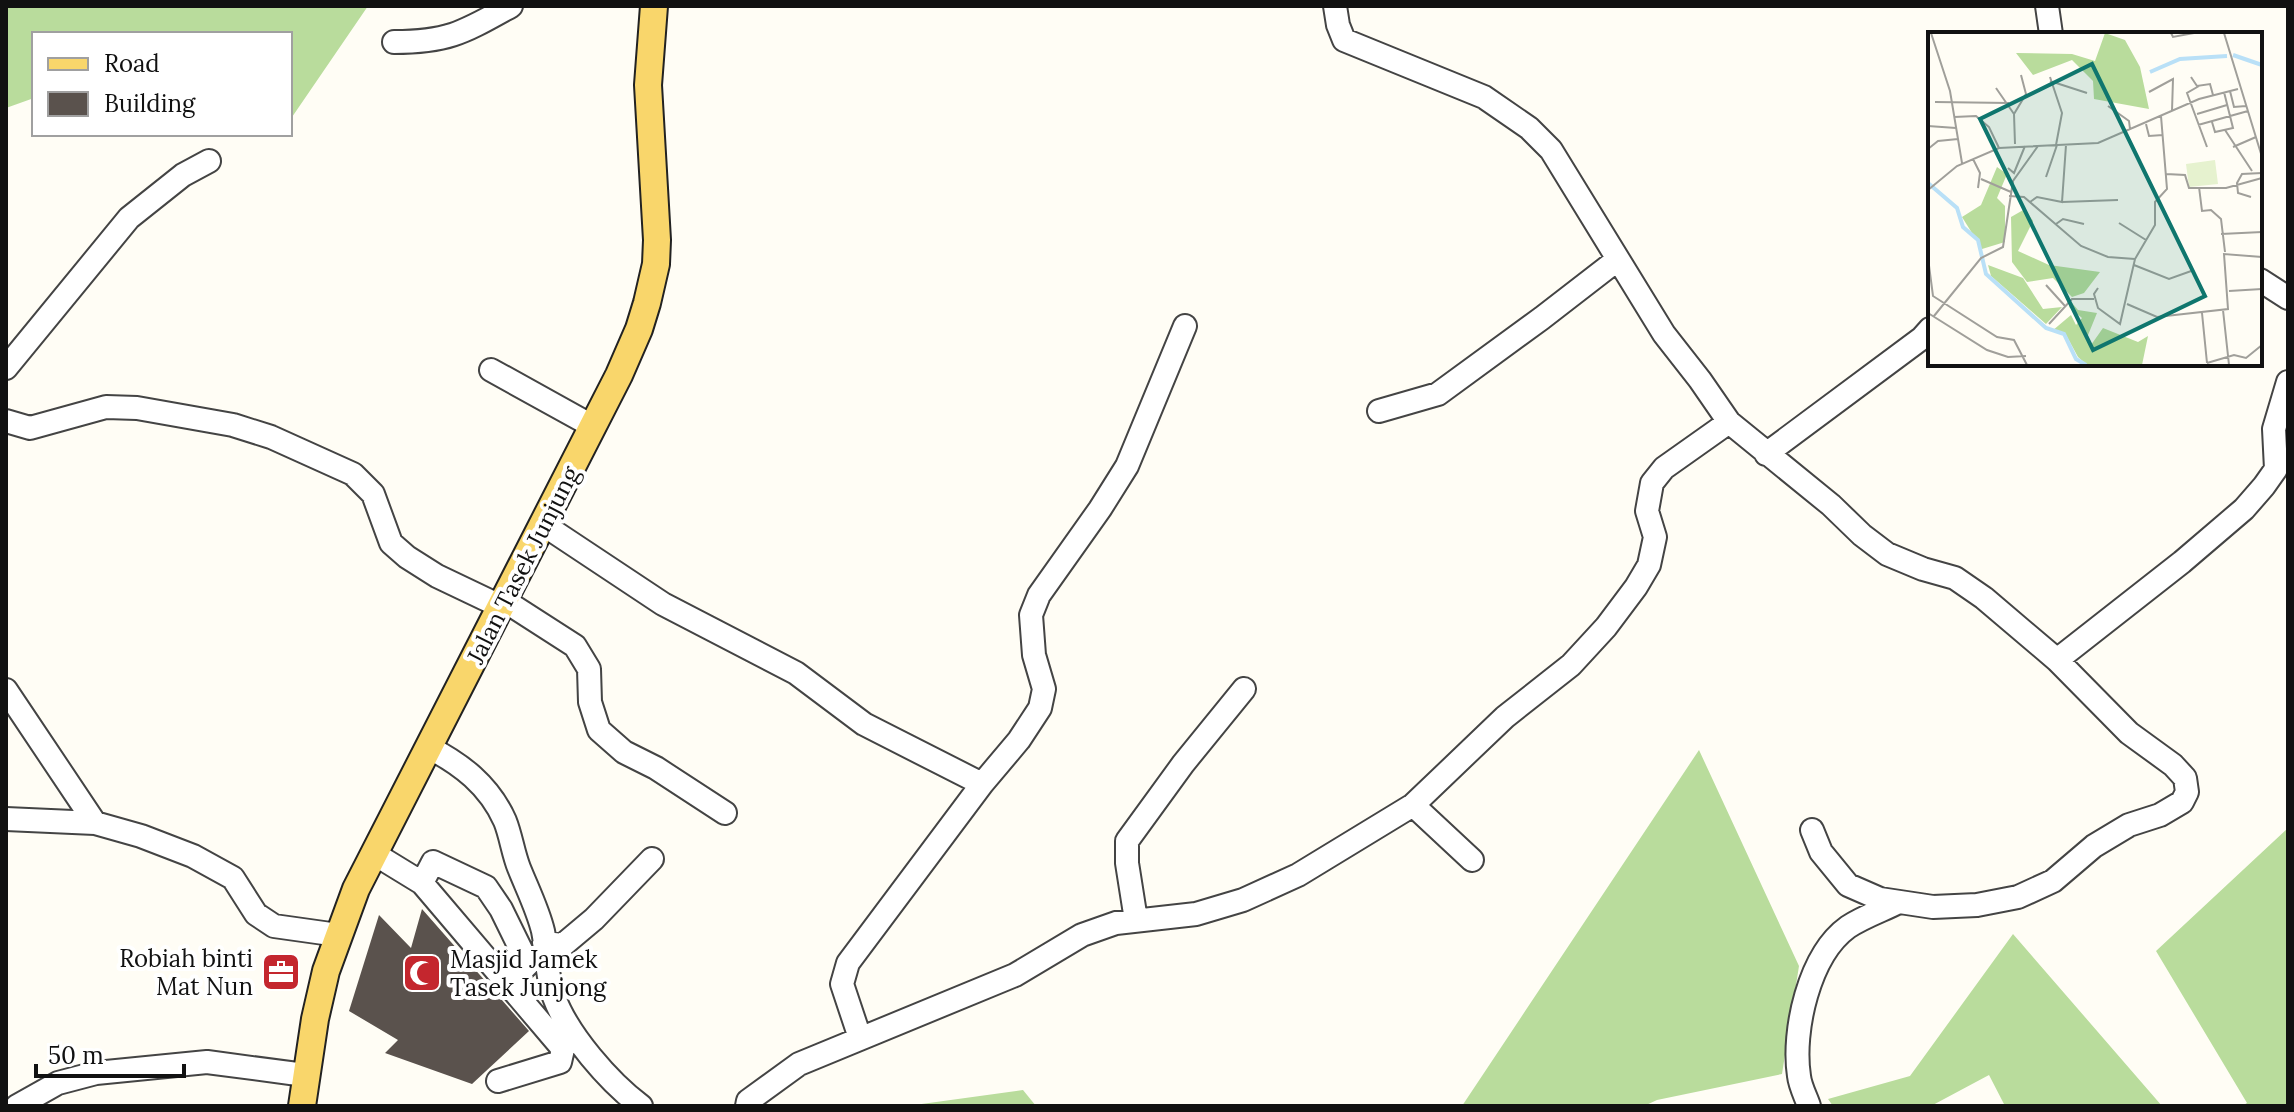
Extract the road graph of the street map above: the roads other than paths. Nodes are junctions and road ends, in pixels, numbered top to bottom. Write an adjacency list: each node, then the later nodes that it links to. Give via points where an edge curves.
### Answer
1 (511, 6): 6 (street, via 464,33 429,42)
2 (654, 6): 19 (main road, Jalan Tasek Junjung, via 648,85 656,264 639,329)
3 (1335, 6): 8 (street, via 1344,40 1484,97 1529,128 1551,150)
4 (2047, 6): 5 (street)
5 (2051, 32)
6 (394, 42)
7 (209, 161): 13 (street, via 129,218)
8 (1617, 260): 16 (street, via 1438,394); 18 (street)
9 (2262, 281): 10 (street)
10 (2288, 298)
11 (1185, 326): 27 (street, via 1127,466 1039,595 1031,624 1044,689 1040,708)
12 (1928, 331): 20 (street)
13 (6, 368)
14 (491, 370): 19 (street)
15 (2288, 382): 23 (street, via 2274,429 2276,469 2264,486 2182,562)
16 (1379, 411)
17 (6, 421): 22 (street, via 30,428 106,407 137,408 271,437 353,474 373,494 391,543 407,557 437,576)
18 (1729, 422): 20 (street); 28 (street, via 1664,468 1652,483 1647,511 1655,537 1649,565 1606,627 1571,665 1505,717)
19 (594, 427): 21 (main road, Jalan Tasek Junjung)
20 (1766, 454): 23 (street, via 1887,554 1955,578)
21 (544, 525): 22 (main road, Jalan Tasek Junjung); 27 (street, via 663,604 796,673 864,724)
22 (504, 604): 26 (main road, Jalan Tasek Junjung); 29 (street, via 575,646 589,669 590,702 599,730 624,752)
23 (2057, 660): 37 (street, via 2129,733 2185,778 2182,802 2129,825 2053,881 2018,897 1933,907)
24 (1244, 689): 38 (street, via 1127,841)
25 (6, 690): 31 (street)
26 (428, 747): 33 (main road, Jalan Tasek Junjung); 40 (street, via 467,770 492,798 505,821)
27 (982, 784): 42 (street, via 848,963 842,984)
28 (1413, 805): 35 (street); 38 (street, via 1298,875 1243,900 1196,914)
29 (725, 813)
30 (6, 819): 31 (street)
31 (95, 823): 39 (street, via 193,856 233,878 256,914 274,926)
32 (1812, 830): 37 (street, via 1821,852 1848,885)
33 (373, 853): 36 (street); 39 (main road, Jalan Tasek Junjung)
34 (652, 859): 40 (street, via 563,945)
35 (1472, 860)
36 (422, 883): 41 (street); 41 (street, via 433,862 486,887 528,964)
37 (1899, 902): 49 (street, via 1849,927 1831,944 1812,979 1798,1033 1799,1079)
38 (1136, 920): 42 (street, via 1082,935 1015,975)
39 (338, 935): 43 (main road, Jalan Tasek Junjung)
40 (544, 943): 48 (street, via 556,1001 575,1035)
41 (509, 983): 44 (street, via 563,1049 560,1062)
42 (860, 1038): 45 (street, via 799,1064)
43 (305, 1075): 46 (street, via 207,1062 96,1073 58,1083); 47 (main road, Jalan Tasek Junjung)
44 (498, 1081)
45 (743, 1104)
46 (17, 1106)
47 (302, 1106)
48 (641, 1106)
49 (1809, 1106)

